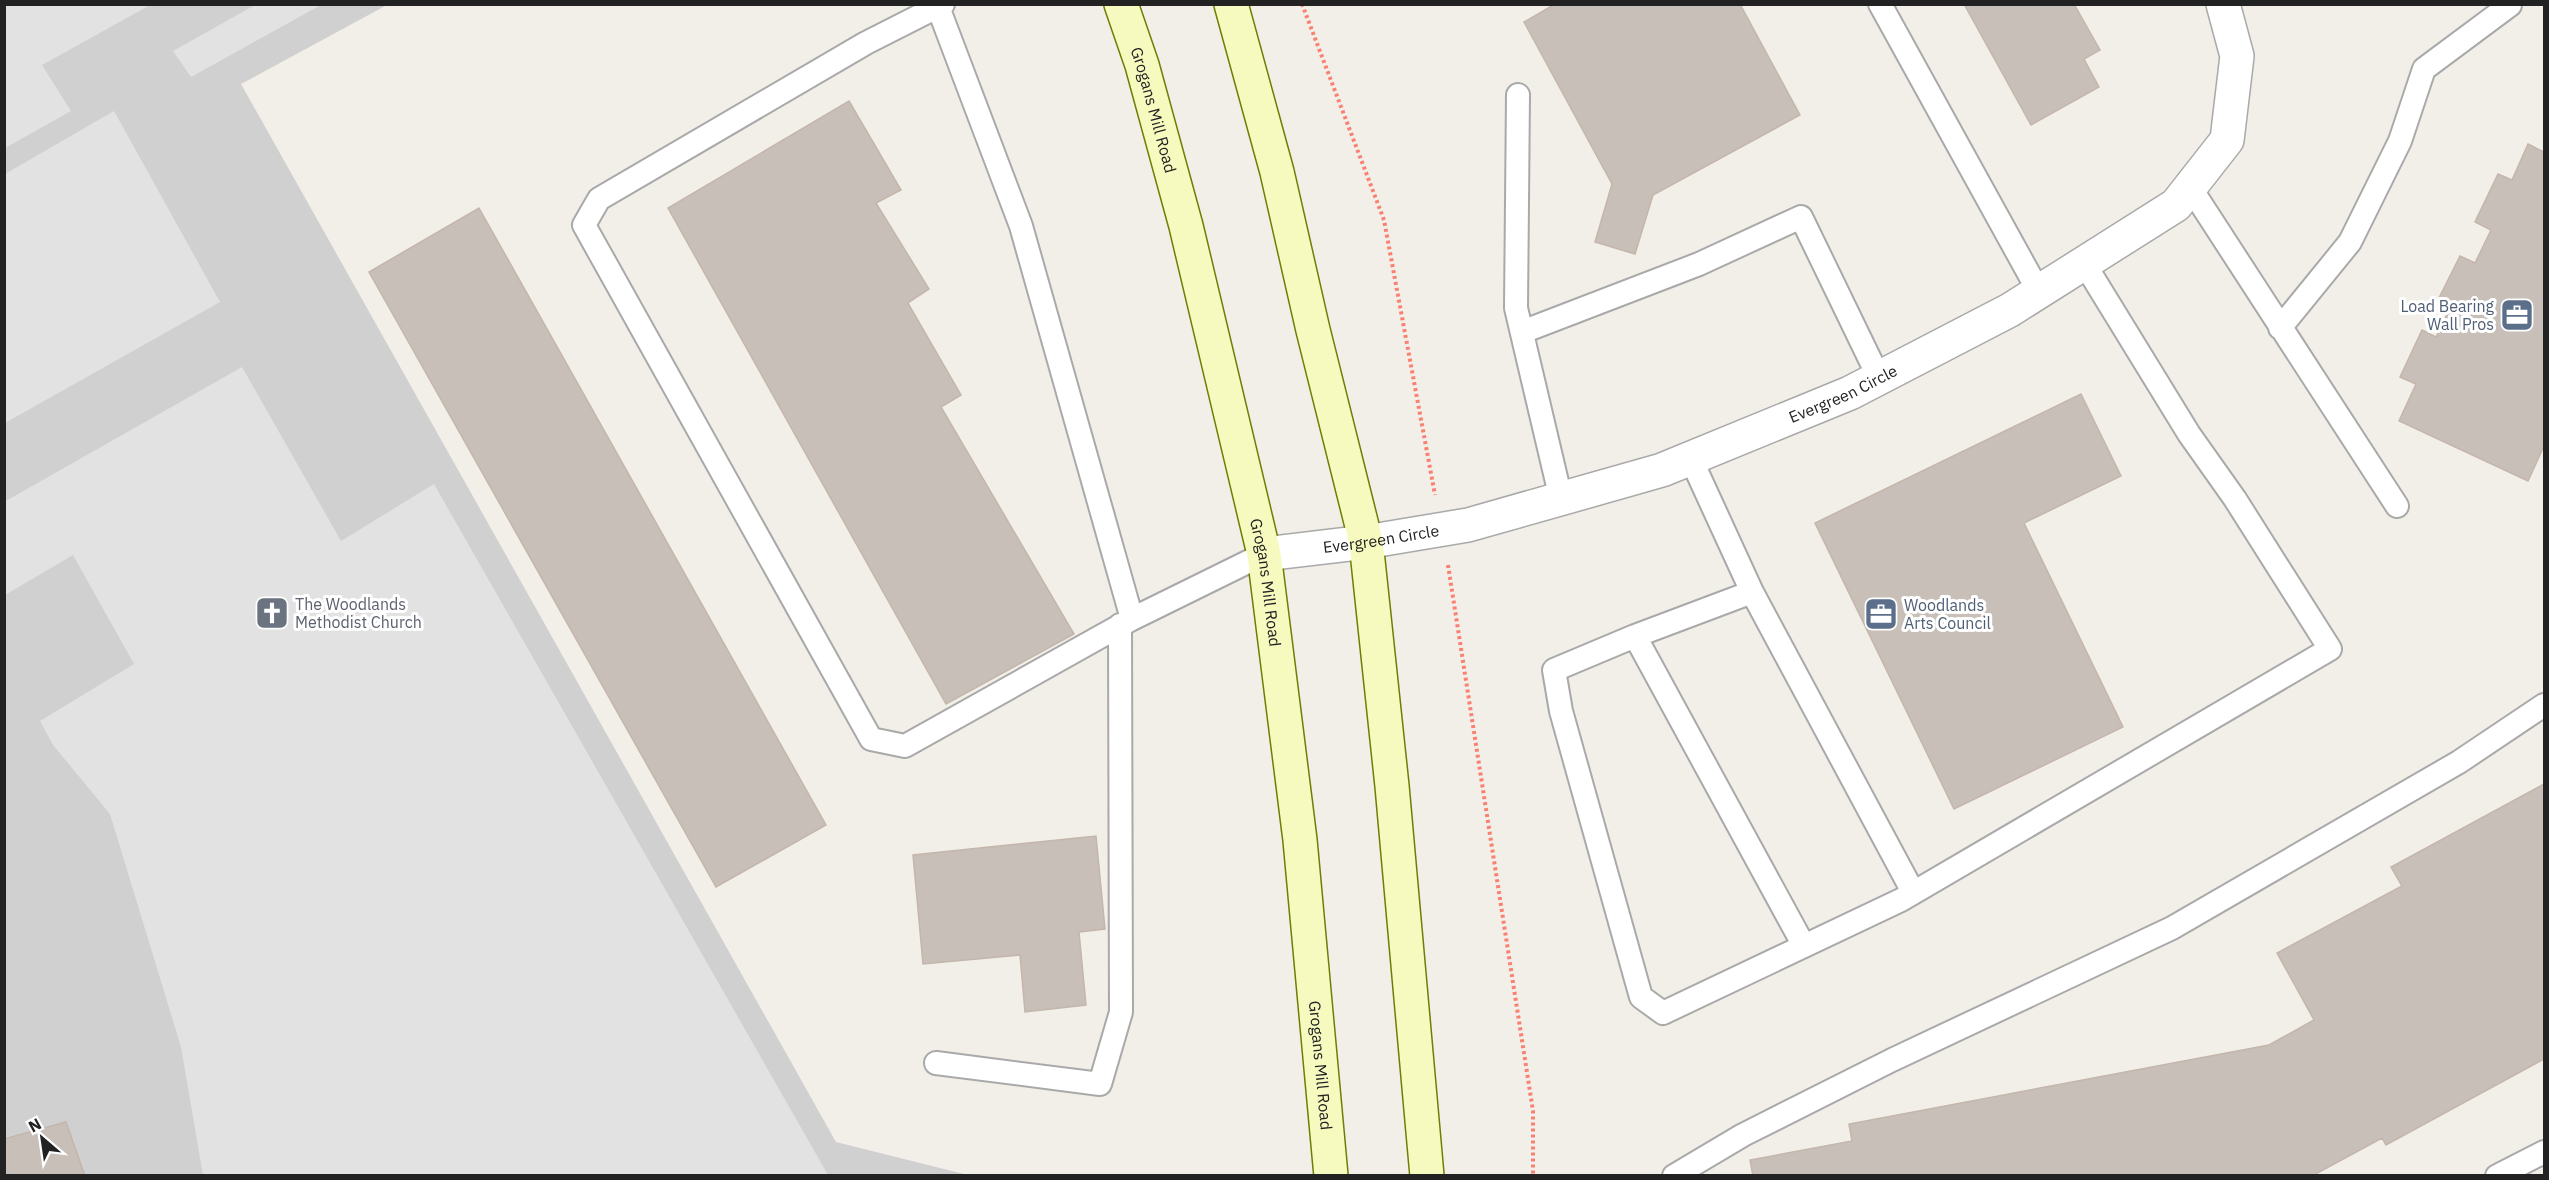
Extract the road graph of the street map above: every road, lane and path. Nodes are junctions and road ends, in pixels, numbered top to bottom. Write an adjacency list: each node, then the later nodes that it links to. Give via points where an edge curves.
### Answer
1 (1121, 4): 20 (main road, Grogans Mill Road, via 1143,65 1183,214)
2 (1231, 4): 19 (main road, via 1277,171)
3 (1302, 4): 18 (path, via 1384,220)
4 (1880, 4): 11 (lane)
5 (2223, 4): 9 (street, Evergreen Circle, via 2236,56 2227,140)
6 (2510, 4): 12 (lane, via 2424,69 2400,141 2350,242)
7 (941, 6): 22 (lane, via 1021,226); 22 (lane, via 866,43 599,199 585,225 871,739 905,746)
8 (1518, 96): 13 (lane, via 1516,308)
9 (2190, 187): 10 (street, Evergreen Circle, via 2176,205); 12 (lane)
10 (2084, 263): 11 (street, Evergreen Circle); 25 (lane, via 2189,434 2330,649)
11 (2038, 292): 14 (street, Evergreen Circle)
12 (2280, 328): 17 (lane)
13 (1522, 332): 14 (lane, via 1699,264 1800,217); 16 (lane)
14 (1879, 378): 15 (street, Evergreen Circle)
15 (1691, 459): 16 (street, Evergreen Circle); 21 (lane)
16 (1561, 499): 18 (street, Evergreen Circle)
17 (2397, 506)
18 (1442, 529): 19 (street, Evergreen Circle); 31 (path, via 1533,1111)
19 (1366, 542): 20 (street, Evergreen Circle); 30 (main road)
20 (1264, 554): 22 (lane); 29 (main road, Grogans Mill Road, via 1300,840)
21 (1752, 592): 23 (lane); 25 (lane)
22 (1126, 622): 27 (lane, via 1121,1012 1100,1084)
23 (1635, 636): 26 (lane); 26 (lane, via 1554,670 1641,997 1664,1013)
24 (2544, 705): 32 (lane, via 2459,762 2172,928 1892,1060 1743,1135)
25 (1913, 892): 26 (lane)
26 (1804, 946)
27 (936, 1063)
28 (2544, 1152): 33 (lane)
29 (1331, 1176)
30 (1427, 1176)
31 (1533, 1176)
32 (1674, 1176)
33 (2497, 1176)

